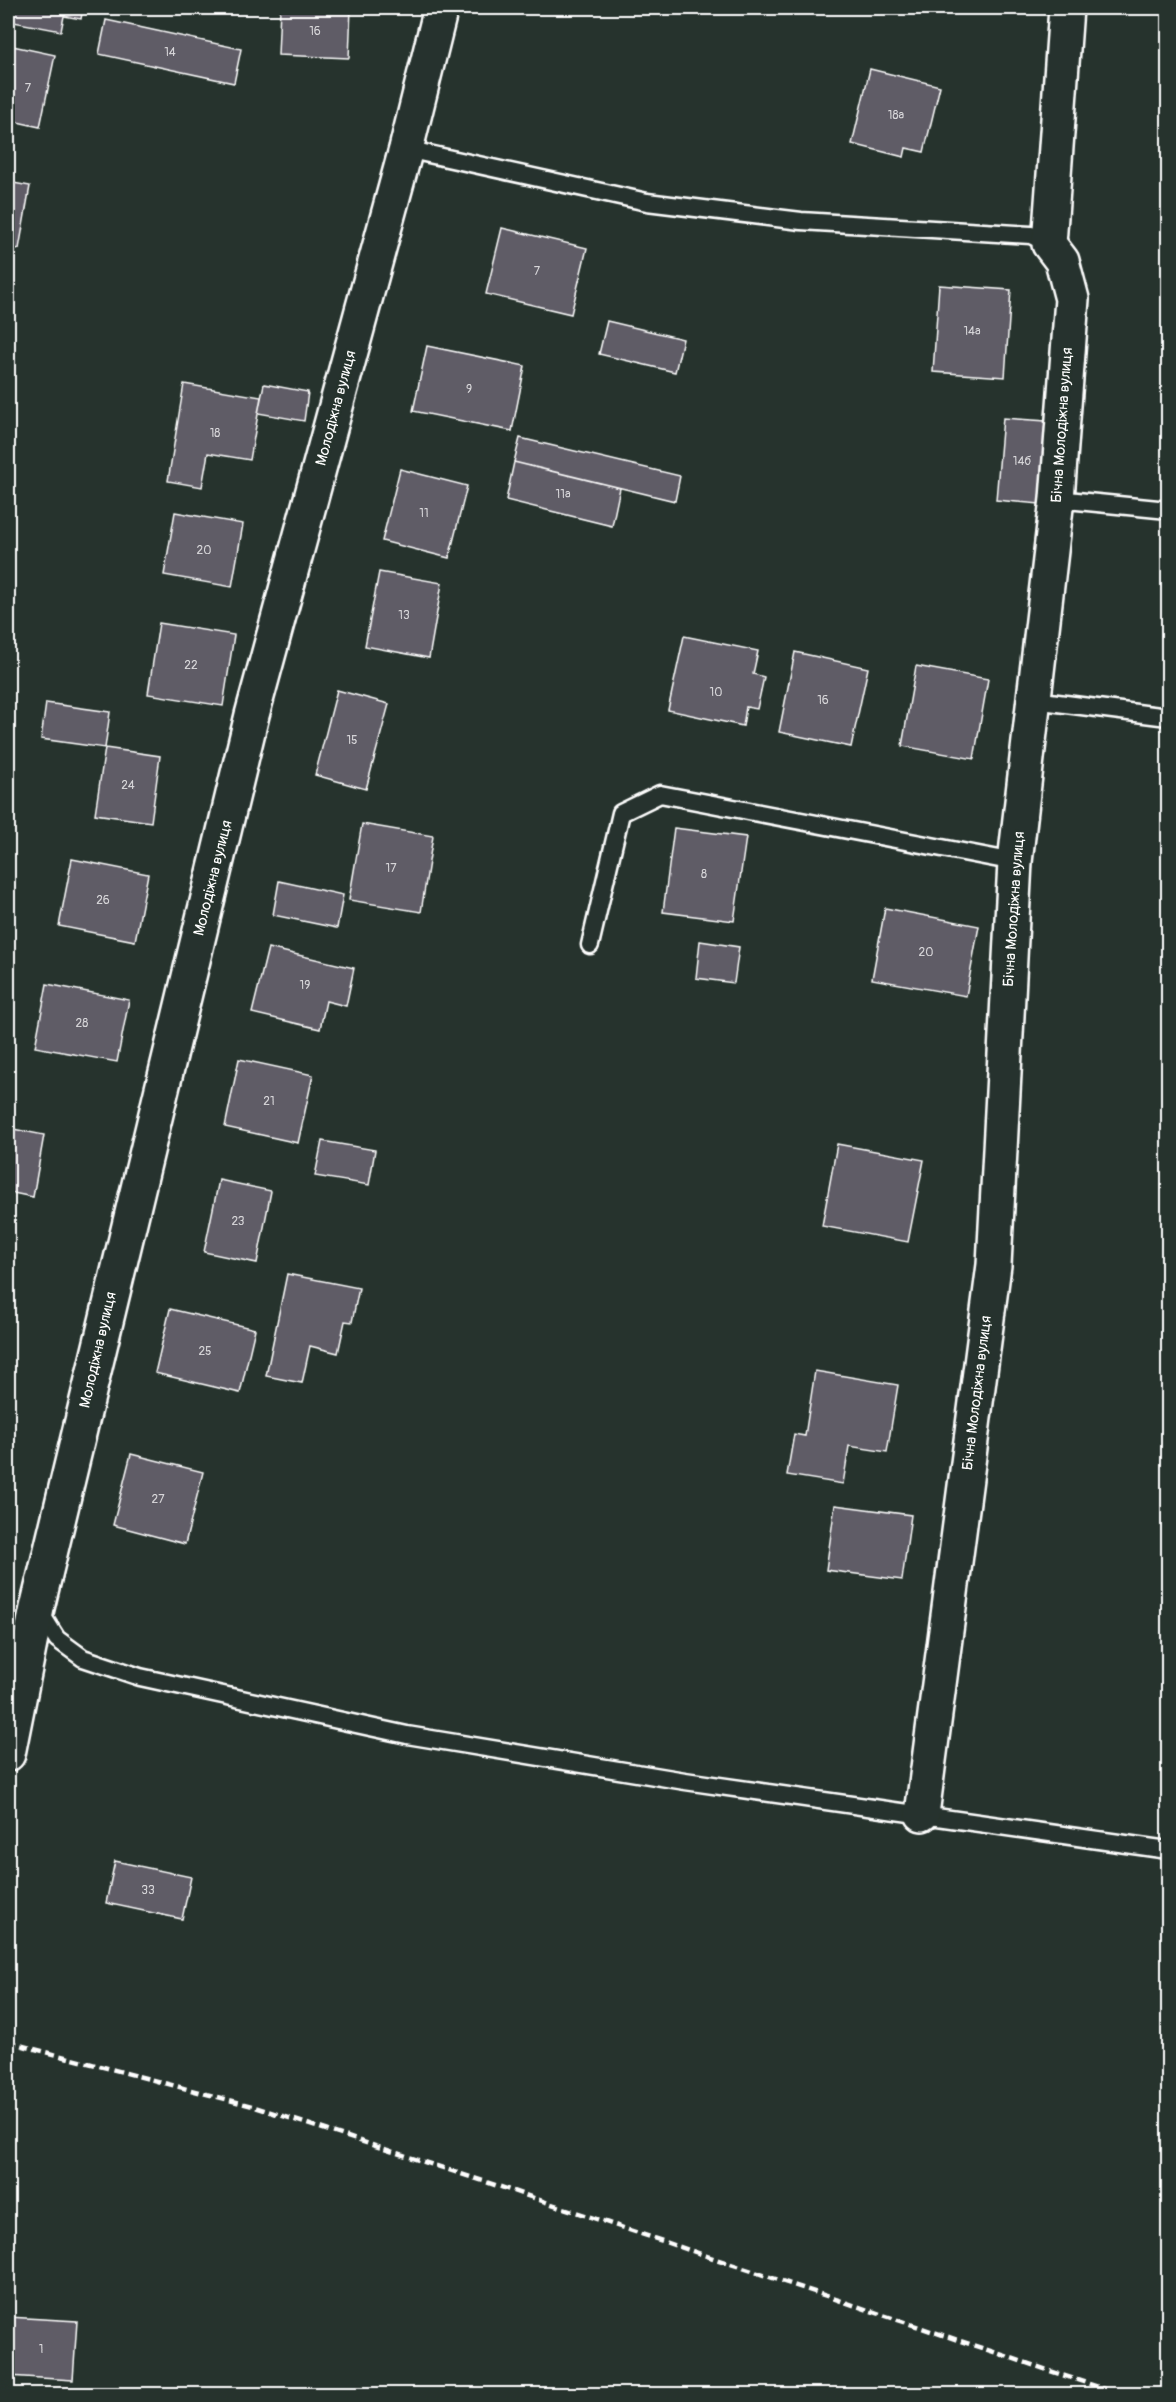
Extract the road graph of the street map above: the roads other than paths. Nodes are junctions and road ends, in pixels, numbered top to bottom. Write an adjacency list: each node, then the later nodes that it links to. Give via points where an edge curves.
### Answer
1 (441, 8): 3 (street, Молодіжна вулиця)
2 (1066, 8): 4 (street)
3 (406, 149): 4 (lane, via 647,202 801,221 1031,235); 11 (street, Молодіжна вулиця, via 252,715)
4 (1049, 244): 5 (street, Бічна Молодіжна вулиця, via 1062,261 1072,299)
5 (1057, 499): 6 (lane); 7 (street, Бічна Молодіжна вулиця)
6 (1168, 510)
7 (1034, 700): 8 (lane); 9 (street, Бічна Молодіжна вулиця)
8 (1168, 717)
9 (1015, 862): 10 (lane, via 660,794 621,813); 13 (street, Бічна Молодіжна вулиця, via 994,1265)
10 (590, 945)
11 (37, 1608): 12 (street, Молодіжна вулиця); 13 (lane, via 57,1639 83,1658 140,1677 406,1735 685,1781)
12 (8, 1754)
13 (922, 1814): 14 (lane)
14 (1168, 1850)

